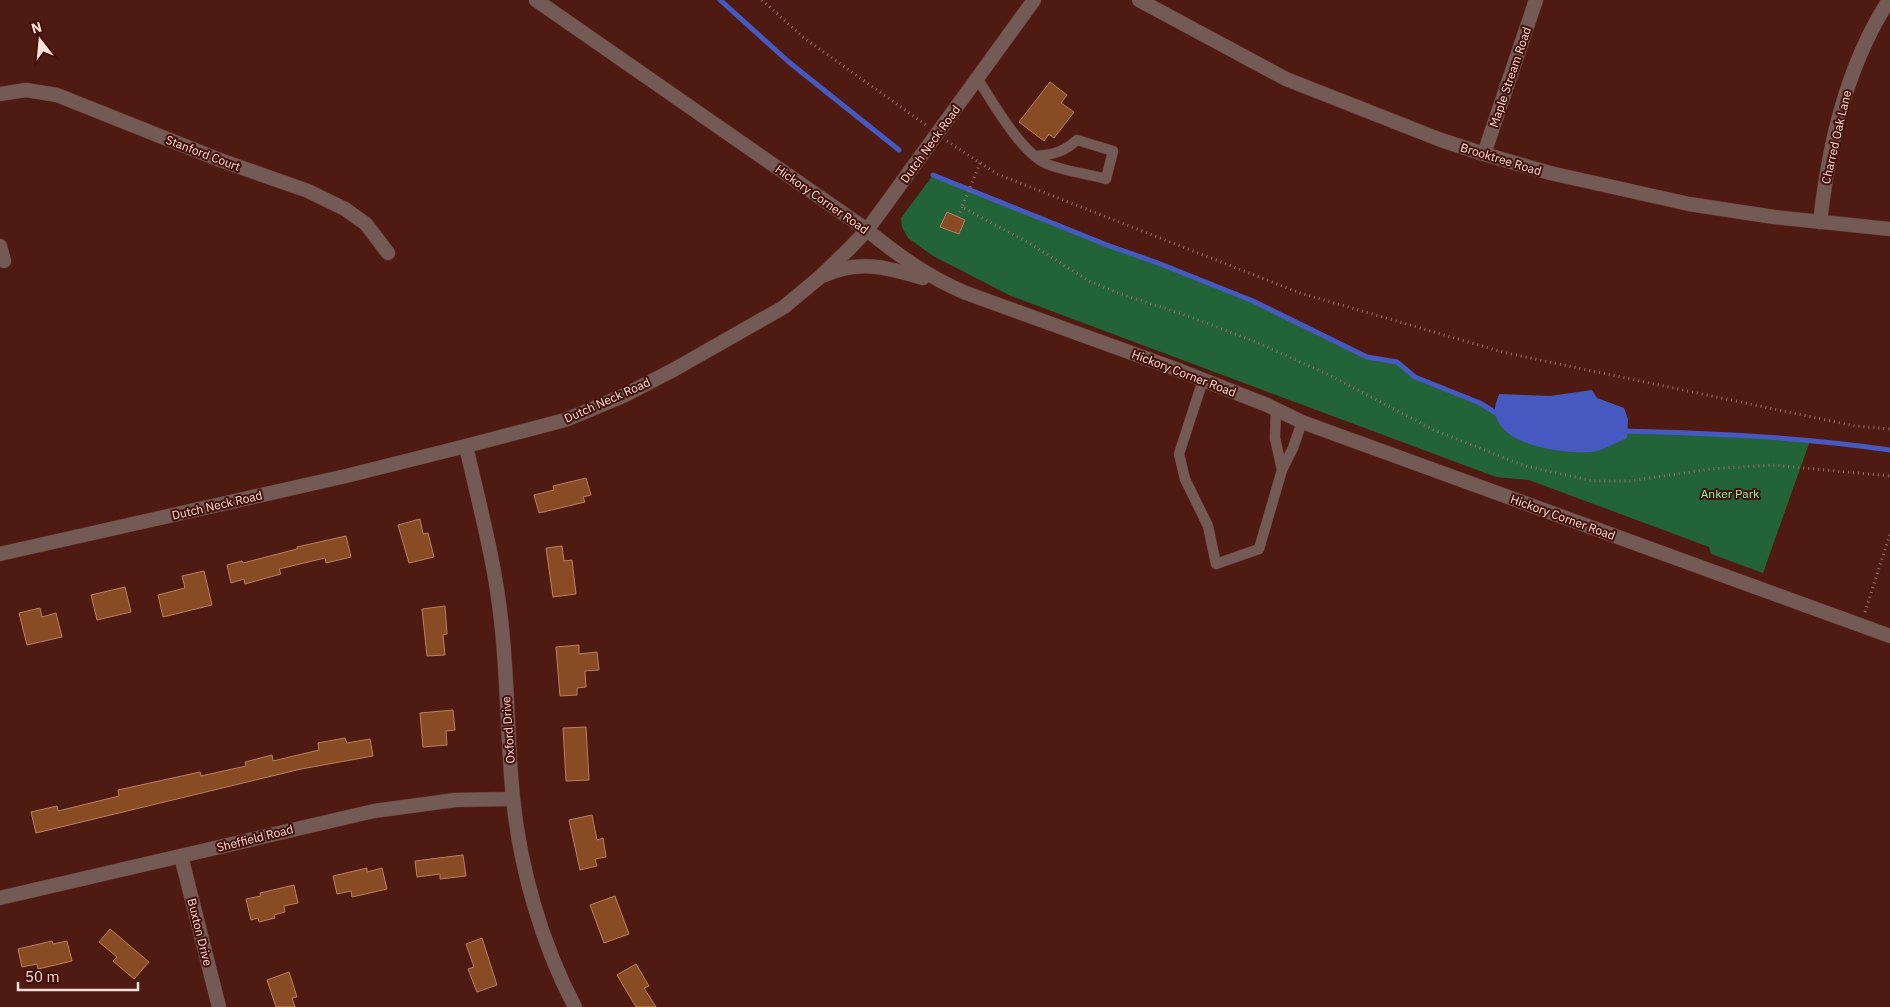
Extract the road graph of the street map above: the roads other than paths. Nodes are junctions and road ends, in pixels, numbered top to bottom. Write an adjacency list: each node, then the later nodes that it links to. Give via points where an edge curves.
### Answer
1 (536, 0): 12 (street, Hickory Corner Road)
2 (1034, 0): 6 (street, Dutch Neck Road)
3 (1139, 0): 8 (street, Brooktree Road, via 1286,79)
4 (1536, 0): 8 (street, Maple Stream Road)
5 (1888, 0): 10 (street, Charred Oak Lane, via 1848,86 1826,173)
6 (977, 78): 9 (lane, via 1004,120); 12 (street, Dutch Neck Road)
7 (0, 94): 14 (street, Stanford Court, via 26,90 57,95 308,191 345,209 366,224)
8 (1484, 154): 10 (street, Brooktree Road, via 1550,174 1633,193 1699,206)
9 (1035, 156): 9 (lane, via 1046,164 1106,179 1113,151 1077,140 1066,150)
10 (1820, 222): 11 (street, Brooktree Road)
11 (1890, 229)
12 (867, 230): 16 (street, Dutch Neck Road); 17 (street, Hickory Corner Road, via 915,267)
13 (0, 246): 15 (street)
14 (388, 253)
15 (4, 260)
16 (820, 277): 17 (street, via 836,270 872,265); 21 (street, Dutch Neck Road, via 784,307 625,395 565,420)
17 (942, 283): 18 (street, Hickory Corner Road)
18 (1203, 380): 19 (street, Hickory Corner Road); 22 (lane, via 1179,454 1185,480 1208,526 1216,564 1259,549)
19 (1276, 409): 20 (street, Hickory Corner Road); 22 (lane, via 1275,438)
20 (1302, 422): 22 (lane); 24 (street, Hickory Corner Road)
21 (466, 446): 23 (street, Dutch Neck Road); 25 (street, Oxford Drive, via 496,583)
22 (1282, 470)
23 (0, 554)
24 (1890, 636)
25 (513, 799): 26 (street, Sheffield Road, via 455,800 374,811); 29 (street, Oxford Drive, via 520,846 535,905 547,945)
26 (181, 856): 27 (street, Sheffield Road); 28 (street, Buxton Drive)
27 (0, 898)
28 (220, 1007)
29 (575, 1007)

